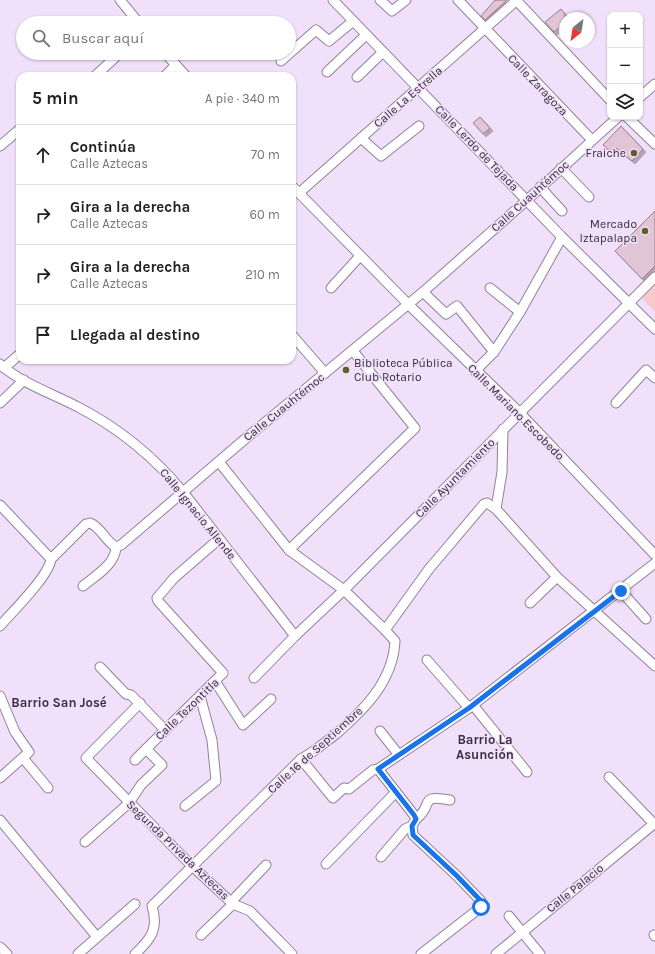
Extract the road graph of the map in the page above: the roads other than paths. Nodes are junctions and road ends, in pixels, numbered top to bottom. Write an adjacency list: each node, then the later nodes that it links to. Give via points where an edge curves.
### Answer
1 (120, 0): 7 (street)
2 (333, 0): 8 (street, Calle Lerdo de Tejada)
3 (380, 0): 4 (street, via 392,11)
4 (406, 0)
5 (458, 0): 9 (street, Calle Zaragoza)
6 (516, 0): 9 (street, Calle La Estrella); 24 (street)
7 (133, 16)
8 (352, 22): 10 (street, Calle Lerdo de Tejada); 11 (street, via 328,41 316,30)
9 (485, 29): 22 (street, Calle La Estrella); 30 (street, Calle Zaragoza)
10 (366, 35): 12 (street, Calle Lerdo de Tejada); 19 (street)
11 (296, 47)
12 (383, 52): 20 (street); 22 (street, Calle Lerdo de Tejada)
13 (112, 60): 16 (street)
14 (171, 60): 15 (street)
15 (176, 65): 17 (street); 18 (street)
16 (99, 72)
17 (169, 72)
18 (182, 72)
19 (326, 72)
20 (357, 77)
21 (655, 84): 23 (street)
22 (418, 88): 29 (street, Calle La Estrella); 38 (street, Calle Lerdo de Tejada)
23 (643, 94)
24 (607, 97)
25 (615, 120): 30 (street, Calle Cuauhtémoc)
26 (630, 120): 31 (street)
27 (419, 126): 29 (street, via 381,156)
28 (16, 132): 32 (street)
29 (361, 138): 36 (street, Calle La Estrella)
30 (592, 140): 33 (street, Calle Cuauhtémoc)
31 (655, 144)
32 (0, 146)
33 (561, 168): 34 (street, Calle Cuauhtémoc); 37 (street)
34 (540, 187): 38 (street, Calle Cuauhtémoc); 39 (street)
35 (296, 190): 36 (street, Calle Mariano Escobedo)
36 (299, 193): 41 (street, Calle Mariano Escobedo)
37 (589, 197)
38 (528, 200): 40 (street, Calle Lerdo de Tejada); 45 (street, Calle Cuauhtémoc)
39 (562, 211)
40 (562, 237): 46 (street, Calle Lerdo de Tejada); 48 (street)
41 (360, 256): 43 (street); 47 (street, Calle Mariano Escobedo)
42 (655, 277): 46 (street, Calle Ayuntamiento)
43 (331, 288)
44 (490, 288): 48 (street)
45 (423, 292): 47 (street, Calle Cuauhtémoc); 52 (street, via 446,314 457,306)
46 (629, 303): 49 (street, Calle Lerdo de Tejada); 61 (street, Calle Ayuntamiento)
47 (408, 304): 51 (street, Calle Cuauhtémoc); 55 (street, Calle Mariano Escobedo)
48 (520, 312): 52 (street)
49 (655, 329)
50 (296, 340): 56 (street)
51 (353, 351): 56 (street, Calle Cuauhtémoc); 69 (street, via 415,428)
52 (494, 352): 55 (street)
53 (16, 357): 54 (street)
54 (2, 366): 58 (street, Calle Ignacio Allende)
55 (475, 371): 61 (street, Calle Mariano Escobedo)
56 (325, 373): 63 (street, Calle Cuauhtémoc)
57 (655, 378): 60 (street, via 646,370)
58 (24, 380): 59 (street); 64 (street, Calle Ignacio Allende, via 81,408 125,436 156,462)
59 (0, 403)
60 (616, 403)
61 (519, 412): 62 (street, Calle Ayuntamiento); 70 (street, Calle Mariano Escobedo)
62 (503, 429): 66 (street, via 502,472); 75 (street, Calle Ayuntamiento)
63 (219, 462): 64 (street, Calle Cuauhtémoc); 69 (street)
64 (183, 492): 67 (street, Calle Ignacio Allende); 68 (street, Calle Cuauhtémoc)
65 (0, 505): 71 (street)
66 (496, 509): 73 (street); 81 (street, via 487,503 480,507 429,569)
67 (219, 539): 82 (street, Calle Ignacio Allende); 87 (street, Calle Tezontitla, via 174,578 158,598 223,673)
68 (116, 547): 71 (street, via 90,523); 74 (street, via 112,562)
69 (289, 550): 75 (street)
70 (655, 555)
71 (51, 559): 80 (street, via 50,565 35,586)
72 (655, 563): 76 (street)
73 (557, 577): 77 (street); 78 (street)
74 (83, 586)
75 (344, 590): 81 (street); 82 (street, Calle Ayuntamiento)
76 (621, 591): 78 (street); 79 (street)
77 (530, 603)
78 (595, 611): 84 (street); 92 (street)
79 (646, 619)
80 (1, 622)
81 (385, 630): 98 (street, Calle 16 de Septiembre, via 396,641 395,652 381,686 355,718 312,754)
82 (295, 636): 86 (street, Calle Ayuntamiento)
83 (427, 660): 92 (street)
84 (655, 666)
85 (100, 667): 91 (street, via 126,694)
86 (254, 678)
87 (215, 681): 89 (street, Calle Tezontitla); 90 (street, via 243,726)
88 (0, 696): 97 (street, via 15,732 29,752)
89 (200, 696): 93 (street, Calle Tezontitla); 108 (street, via 212,740 216,781)
90 (270, 699)
91 (140, 703): 93 (street); 107 (street, Segunda Privada Aztecas, via 86,758)
92 (471, 706): 96 (street); 101 (street)
93 (165, 730): 95 (street, Calle Tezontitla)
94 (380, 731): 96 (street)
95 (146, 749): 99 (street); 107 (street, Calle Tezontitla, via 162,764 141,785)
96 (399, 755): 100 (street)
97 (23, 758): 103 (street); 104 (street)
98 (301, 759): 100 (street, via 333,798 344,788 349,789 373,770); 116 (street, Calle 16 de Septiembre)
99 (134, 760)
100 (378, 769): 105 (street)
101 (527, 772)
102 (609, 777): 110 (street)
103 (0, 778)
104 (48, 788)
105 (396, 792): 109 (street); 114 (street)
106 (450, 800): 109 (street, via 430,798)
107 (129, 803): 112 (street, Calle Tezontitla); 116 (street, Segunda Privada Aztecas)
108 (185, 806)
109 (414, 823): 113 (street, via 405,829); 128 (street, via 413,835 481,901 481,907)
110 (654, 824): 120 (street, Calle Palacio)
111 (2, 825): 122 (street)
112 (85, 842)
113 (381, 858)
114 (326, 864)
115 (266, 865): 117 (street)
116 (192, 866): 117 (street, Segunda Privada Aztecas); 126 (street, Calle 16 de Septiembre, via 152,906 155,917 151,936)
117 (232, 903): 121 (street); 127 (street, Segunda Privada Aztecas, via 250,911)
118 (135, 904): 122 (street)
119 (509, 916): 120 (street)
120 (522, 932): 129 (street, Calle Palacio); 130 (street)
121 (201, 935)
122 (97, 937): 125 (street)
123 (0, 947): 124 (street)
124 (7, 954)
125 (78, 954)
126 (135, 954)
127 (292, 954)
128 (421, 954)
129 (496, 954)
130 (540, 954)

